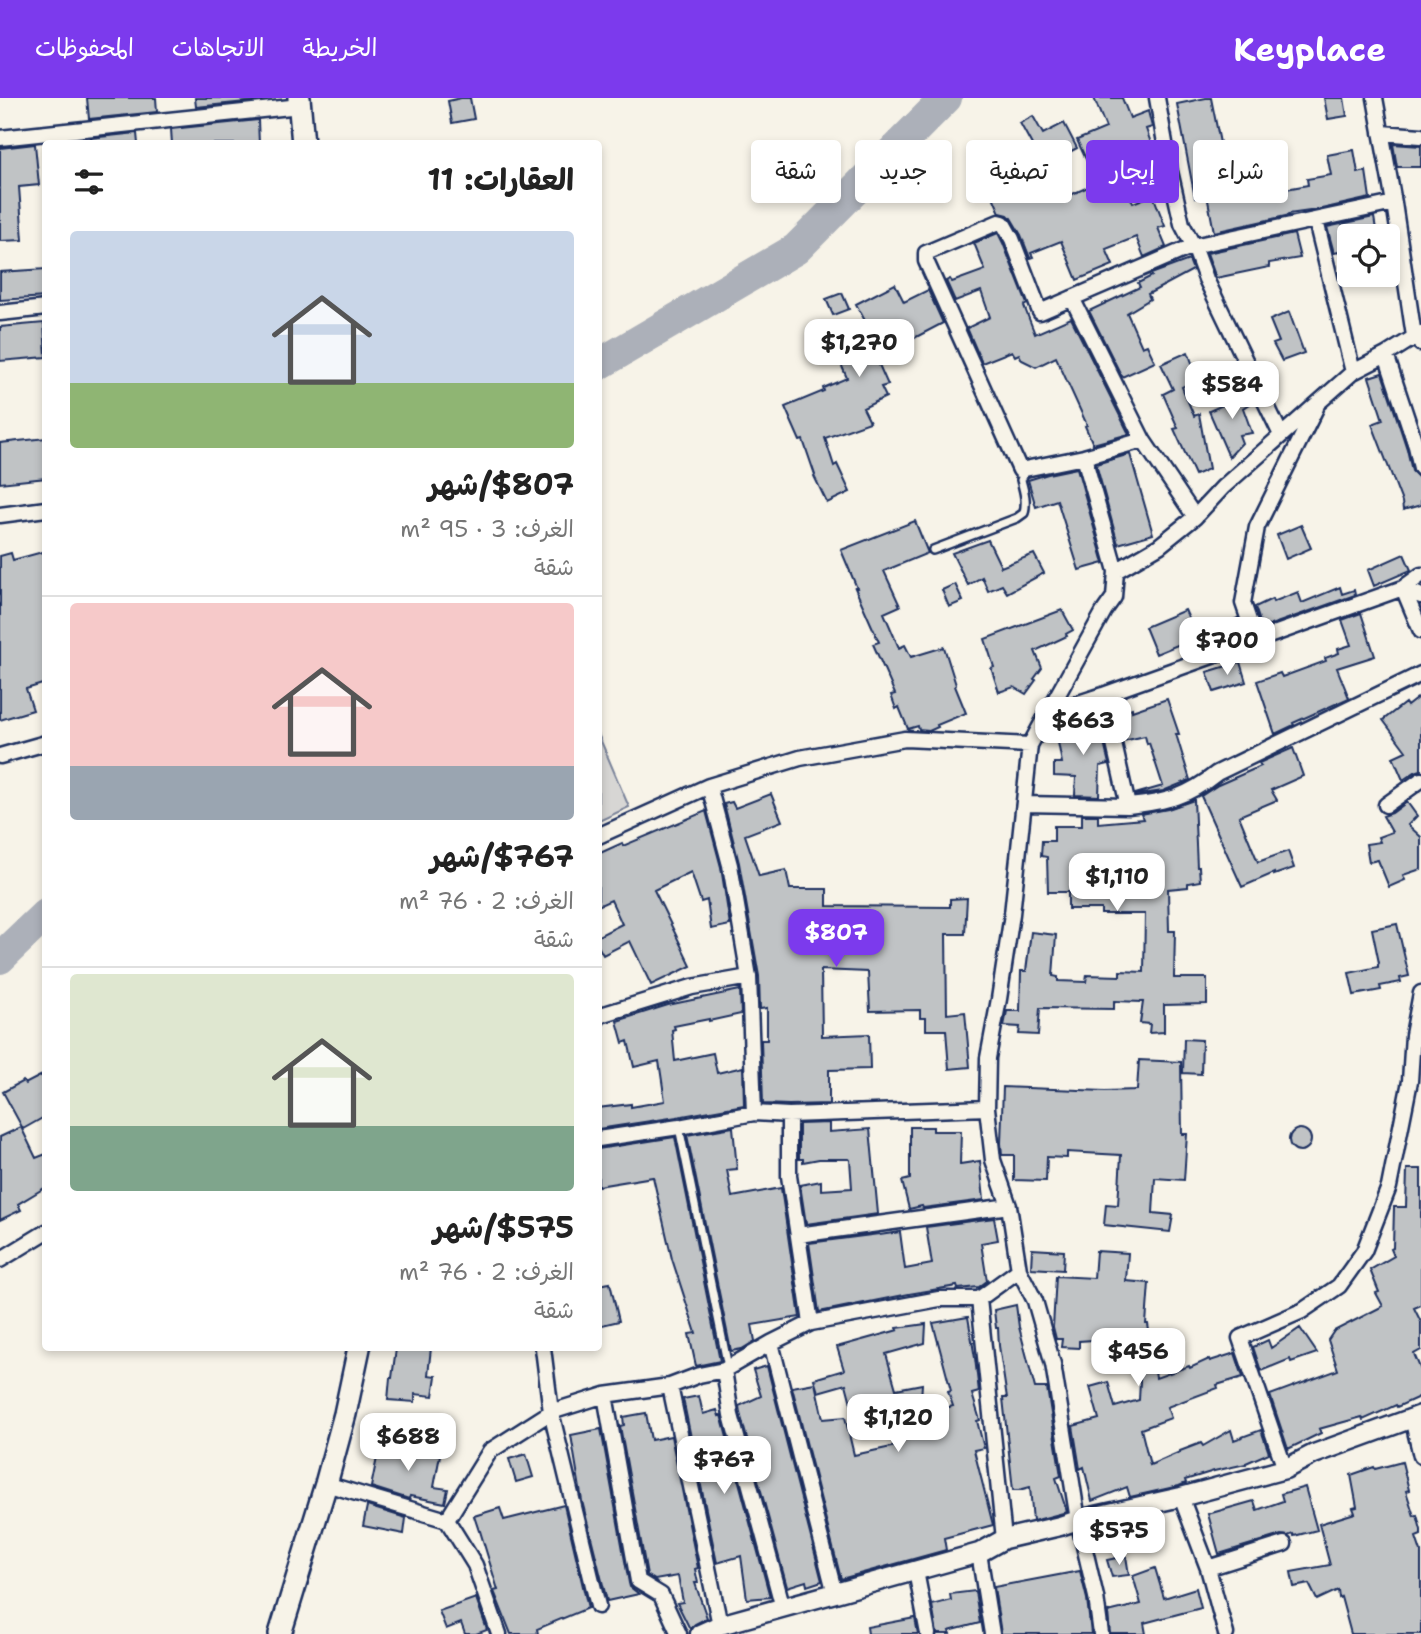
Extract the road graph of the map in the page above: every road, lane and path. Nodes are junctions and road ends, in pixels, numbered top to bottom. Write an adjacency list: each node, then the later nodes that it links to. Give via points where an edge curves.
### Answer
1 (1157, 98): 10 (street, via 1182,224)
2 (1375, 98): 4 (street)
3 (299, 102): 6 (street); 7 (main road)
4 (1381, 133): 5 (street); 8 (street)
5 (1421, 136)
6 (0, 138)
7 (303, 140)
8 (1394, 203): 9 (street); 14 (street)
9 (1316, 221): 10 (street); 16 (street)
10 (1193, 246): 11 (street); 18 (street)
11 (1072, 298): 19 (street); 22 (street, via 1040,312 1012,239 999,222 926,253 1020,470)
12 (42, 308): 13 (street)
13 (0, 313)
14 (1419, 338): 15 (street)
15 (1387, 355): 16 (street); 20 (street)
16 (1353, 372): 17 (street)
17 (1320, 400): 18 (street); 33 (street, via 1256,527 1243,603)
18 (1281, 435): 26 (street)
19 (1143, 440): 21 (street); 26 (street)
20 (1418, 445): 23 (street)
21 (1084, 457): 22 (street); 28 (street)
22 (1027, 468): 27 (lane, via 1021,480 1024,513)
23 (1421, 468)
24 (42, 510): 25 (street)
25 (0, 516)
26 (1195, 517): 28 (street, via 1159,546)
27 (933, 550)
28 (1116, 571): 36 (street, via 1114,597)
29 (1421, 575): 30 (street)
30 (1404, 588): 31 (street); 32 (street); 33 (street)
31 (1421, 596)
32 (1421, 631)
33 (1256, 641): 35 (street)
34 (1421, 674): 44 (street, via 1217,773 1198,788 1164,801)
35 (1104, 695): 36 (street); 44 (street)
36 (1048, 713): 38 (street)
37 (42, 744): 39 (street)
38 (1030, 744): 41 (street, via 905,739 800,758); 42 (street)
39 (0, 756)
40 (1421, 780): 43 (street)
41 (709, 786): 45 (street); 46 (street, via 730,865)
42 (1024, 804): 44 (street); 51 (street, via 1012,914 988,1058)
43 (1386, 805)
44 (1128, 806)
45 (602, 834)
46 (749, 977): 48 (street, via 692,987); 52 (street)
47 (1421, 993): 49 (street)
48 (602, 1013)
49 (1417, 1034): 50 (street)
50 (1415, 1082): 72 (street, via 1389,1187 1364,1251 1339,1286 1302,1311 1240,1338)
51 (987, 1108): 53 (street); 56 (street, via 993,1160)
52 (754, 1113): 53 (street); 54 (street)
53 (789, 1115): 58 (street, via 789,1176)
54 (679, 1127): 55 (street); 66 (lane)
55 (602, 1138)
56 (1009, 1206): 58 (street); 60 (street)
57 (42, 1234): 59 (street)
58 (798, 1235): 62 (street)
59 (0, 1260)
60 (1019, 1270): 61 (street); 76 (street, via 1035,1301 1053,1364)
61 (979, 1299): 62 (street, via 939,1299); 77 (street)
62 (811, 1323): 63 (street)
63 (771, 1343): 66 (street); 82 (street)
64 (358, 1351): 73 (main road)
65 (543, 1351): 69 (street)
66 (726, 1369): 67 (street); 84 (street, via 731,1415)
67 (670, 1386): 68 (street); 85 (street)
68 (605, 1395): 69 (street); 88 (street, via 638,1581 661,1595)
69 (551, 1412): 75 (street, via 490,1451); 83 (street)
70 (1416, 1417): 71 (street); 72 (street)
71 (1421, 1456)
72 (1285, 1469): 74 (street)
73 (326, 1484): 75 (street); 86 (main road)
74 (1181, 1497): 76 (street); 80 (street)
75 (447, 1520): 87 (street, via 475,1565)
76 (1078, 1520): 77 (street); 92 (street)
77 (1004, 1539): 79 (street)
78 (1284, 1544): 80 (street)
79 (979, 1553): 81 (street); 91 (street)
80 (1208, 1568): 93 (street)
81 (916, 1571): 82 (street); 90 (street)
82 (835, 1594): 84 (street)
83 (598, 1606)
84 (783, 1608): 85 (street)
85 (720, 1625): 89 (street)
86 (280, 1634)
87 (499, 1634)
88 (679, 1634)
89 (700, 1634)
90 (928, 1634)
91 (992, 1634)
92 (1101, 1634)
93 (1226, 1634)

